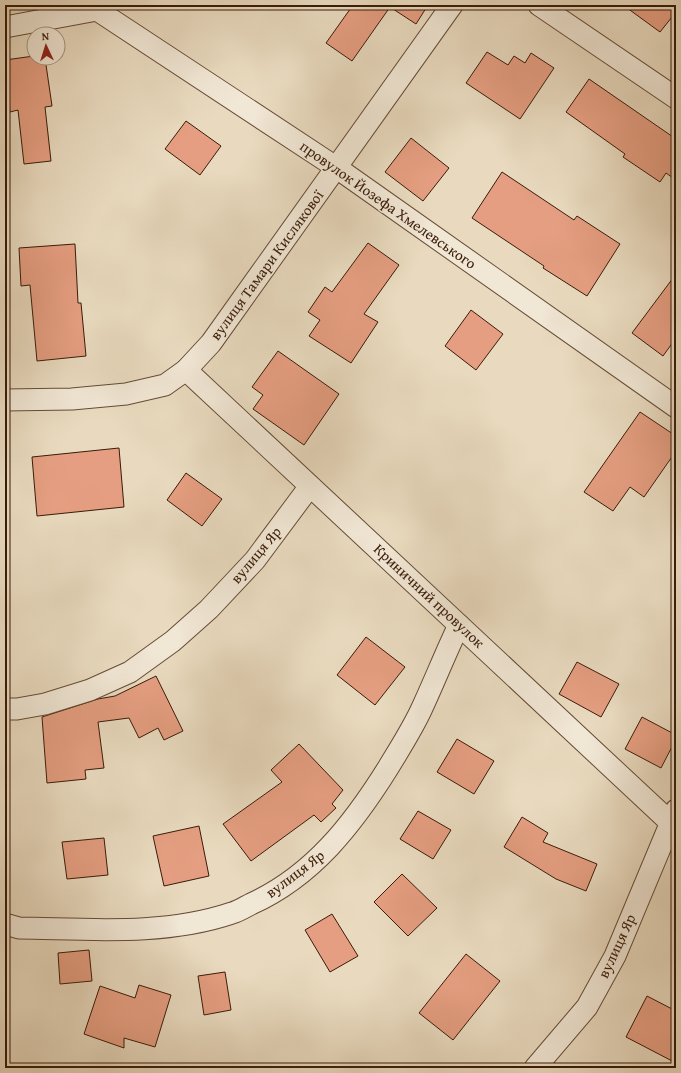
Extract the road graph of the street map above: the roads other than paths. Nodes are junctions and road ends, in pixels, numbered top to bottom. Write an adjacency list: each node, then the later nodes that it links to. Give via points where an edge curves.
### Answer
1 (452, 5): 6 (street, вулиця Тамари Кислякової)
2 (540, 5): 5 (street)
3 (98, 8): 4 (street); 6 (street, провулок Йозефа Хмелевського)
4 (5, 27)
5 (676, 98)
6 (337, 168): 7 (street, вулиця Тамари Кислякової, via 211,344); 9 (street, провулок Йозефа Хмелевського)
7 (186, 370): 8 (street, вулиця Тамари Кислякової, via 165,385 126,394 72,399); 10 (street, Криничний провулок)
8 (5, 400)
9 (676, 407)
10 (310, 486): 11 (street, Криничний провулок); 12 (street, вулиця Яр, via 255,560 209,609 173,641 130,672 90,690 45,704)
11 (459, 624): 13 (street, Криничний провулок); 14 (street, вулиця Яр, via 422,708 374,791 334,843 307,869 269,896 232,913 192,923 138,930 19,928)
12 (5, 709)
13 (674, 816): 15 (street, вулиця Яр, via 615,956 587,1008)
14 (5, 924)
15 (535, 1068)

